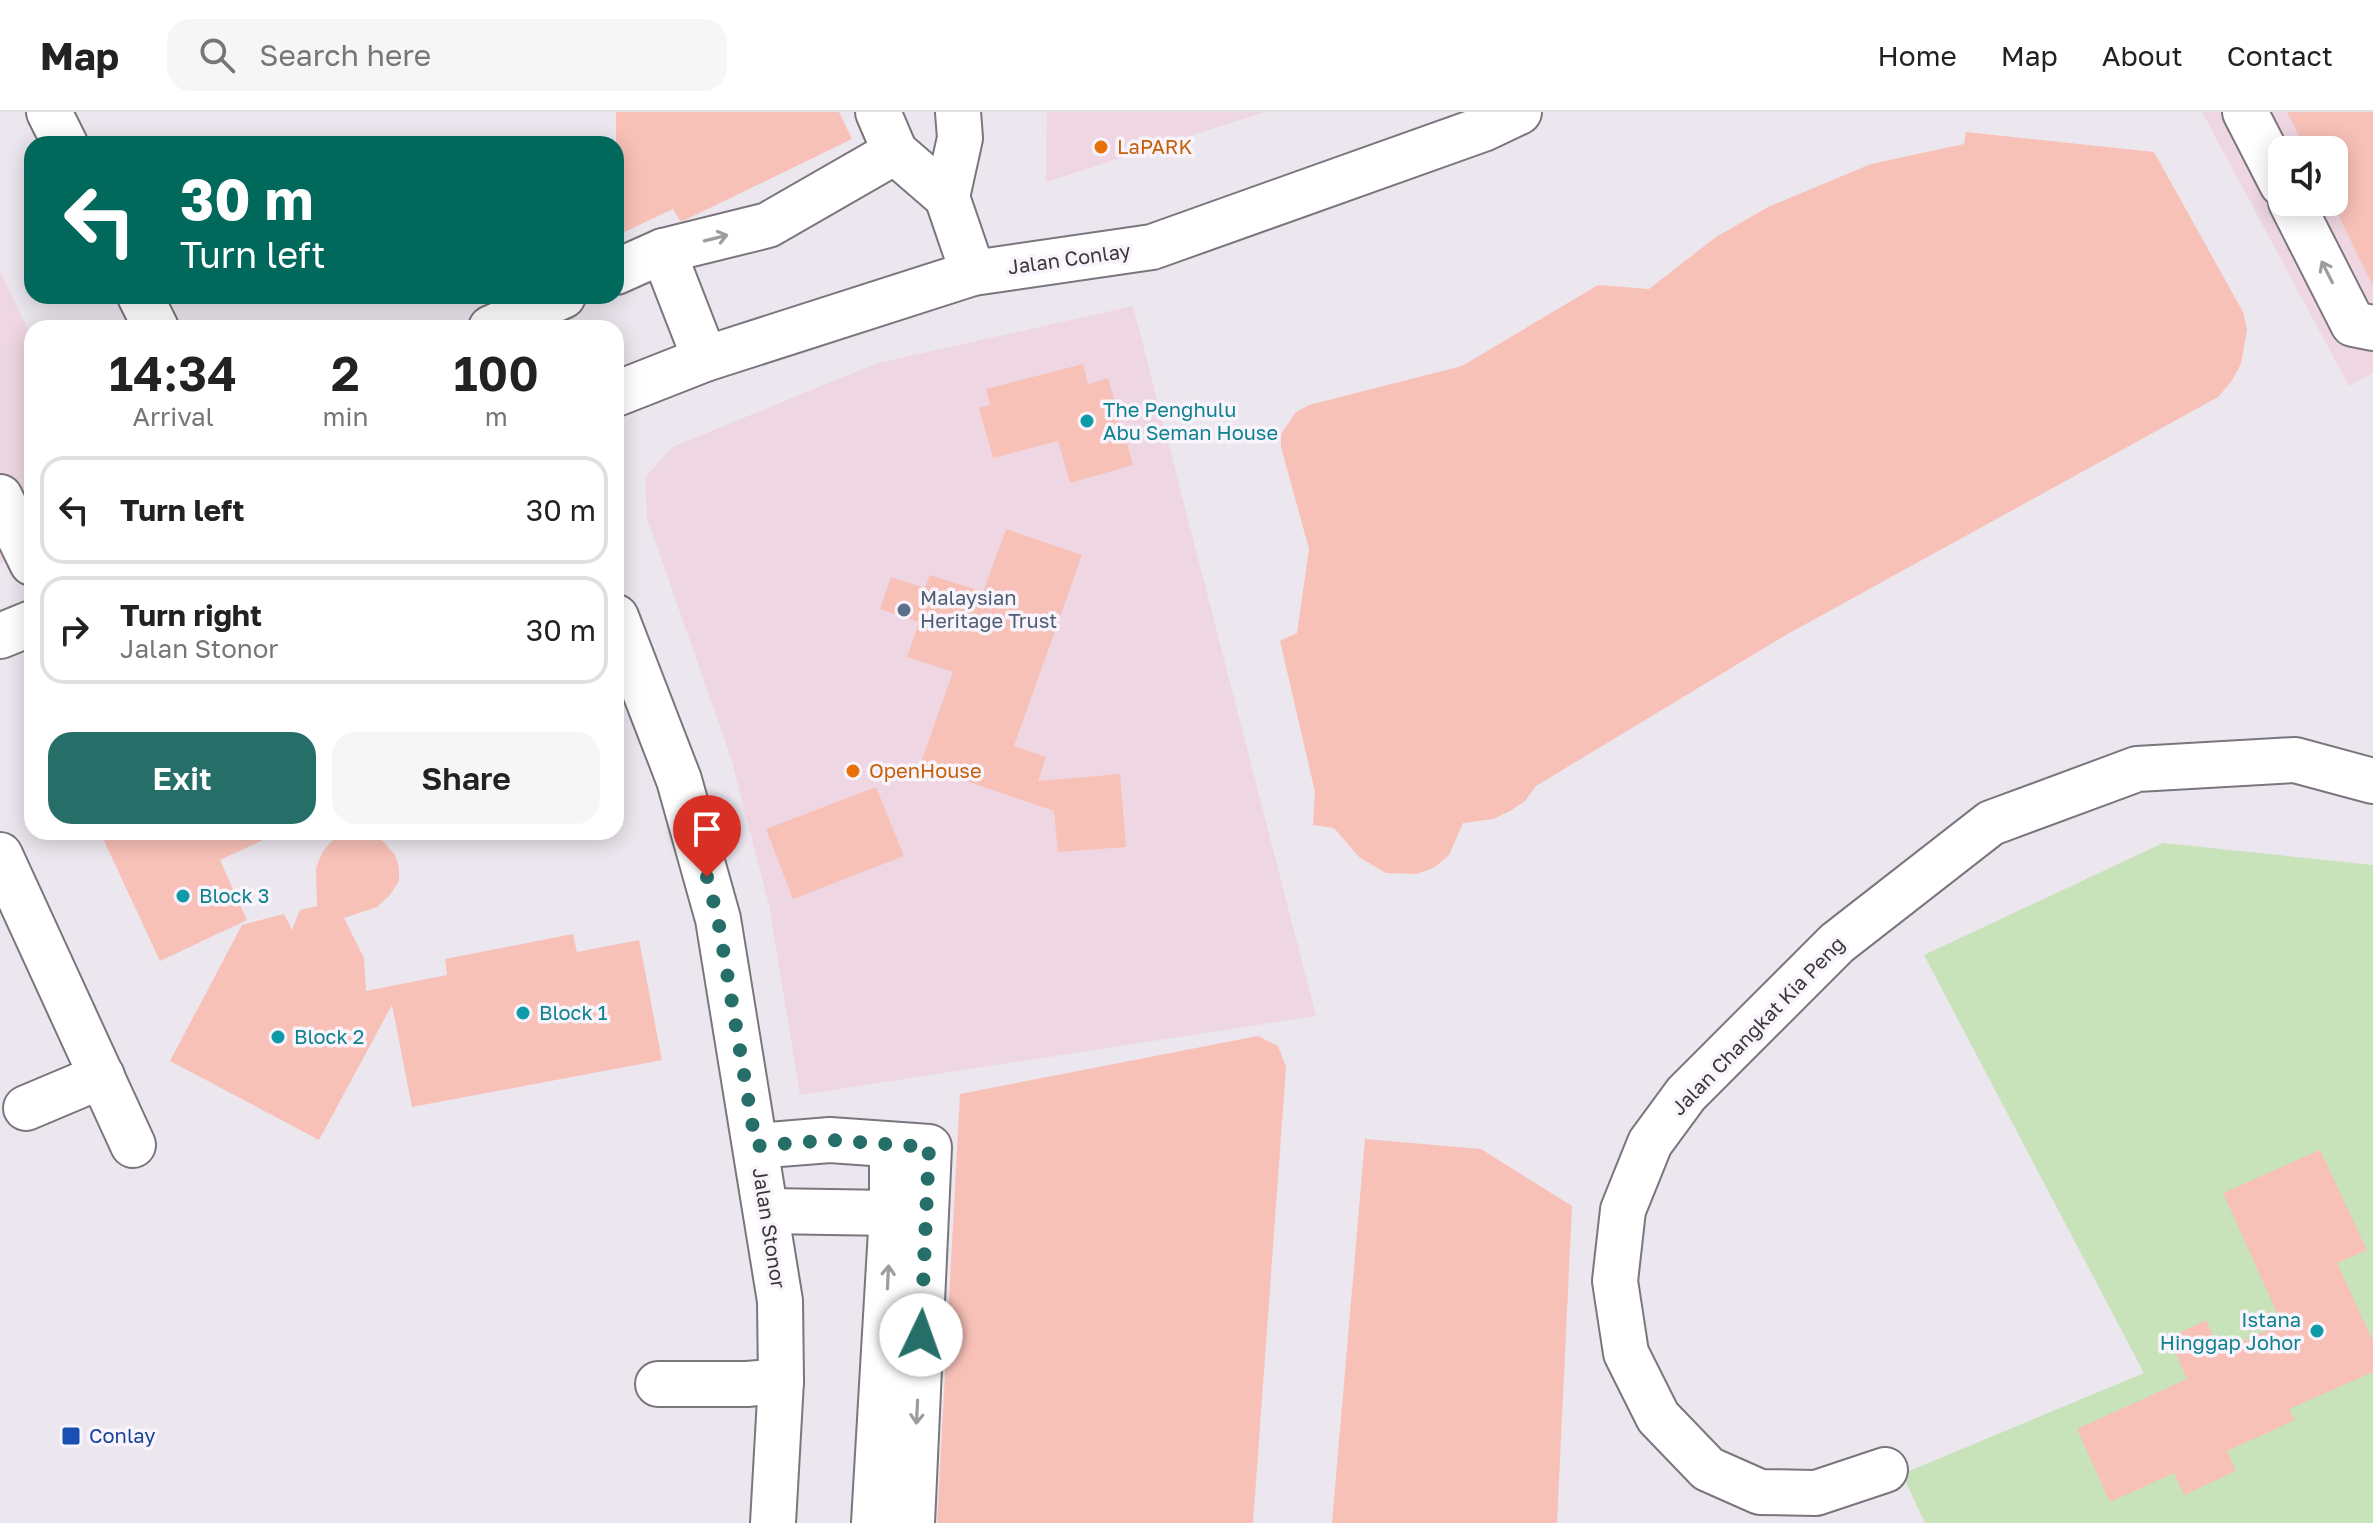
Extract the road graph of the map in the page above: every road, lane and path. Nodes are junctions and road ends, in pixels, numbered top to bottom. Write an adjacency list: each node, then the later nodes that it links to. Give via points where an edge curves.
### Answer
1 (49, 112): 6 (street)
2 (878, 112): 7 (street)
3 (958, 112): 9 (street, via 960,138)
4 (1519, 112): 13 (street, Jalan Conlay, via 1152,247)
5 (2245, 112): 8 (street)
6 (61, 136)
7 (895, 152): 9 (street); 11 (street, one-way to 7, via 768,225)
8 (2268, 157)
9 (947, 197): 13 (street)
10 (2298, 216): 16 (street, one-way to 10, via 2353,324)
11 (663, 251): 12 (street); 17 (street)
12 (624, 268)
13 (973, 273): 17 (street, Jalan Conlay)
14 (545, 304): 15 (street)
15 (509, 320)
16 (2373, 328)
17 (705, 359): 18 (street, Jalan Conlay)
18 (624, 391)
19 (4, 517): 20 (street)
20 (24, 550)
21 (24, 626): 22 (street)
22 (0, 636)
23 (624, 638): 30 (street, Jalan Stonor, via 702,856 718,919)
24 (2373, 781): 35 (street, Jalan Changkat Kia Peng, via 2295,760 2137,769 1991,823 1837,943 1686,1094 1650,1143 1623,1210 1615,1281 1626,1353 1658,1417 1708,1469 1760,1492 1816,1493)
25 (0, 855): 26 (street)
26 (102, 1076): 27 (street); 28 (street)
27 (26, 1108)
28 (133, 1145)
29 (892, 1145): 30 (street, via 830,1140); 32 (street); 38 (street, one-way to 38, via 929,1147)
30 (756, 1146): 31 (street, Jalan Stonor)
31 (767, 1211): 32 (street); 33 (street, Jalan Stonor, via 780,1301)
32 (892, 1213): 37 (street, one-way to 32)
33 (781, 1381): 34 (street); 36 (street, Jalan Stonor)
34 (658, 1384)
35 (1885, 1470)
36 (773, 1523)
37 (874, 1523)
38 (912, 1523)

